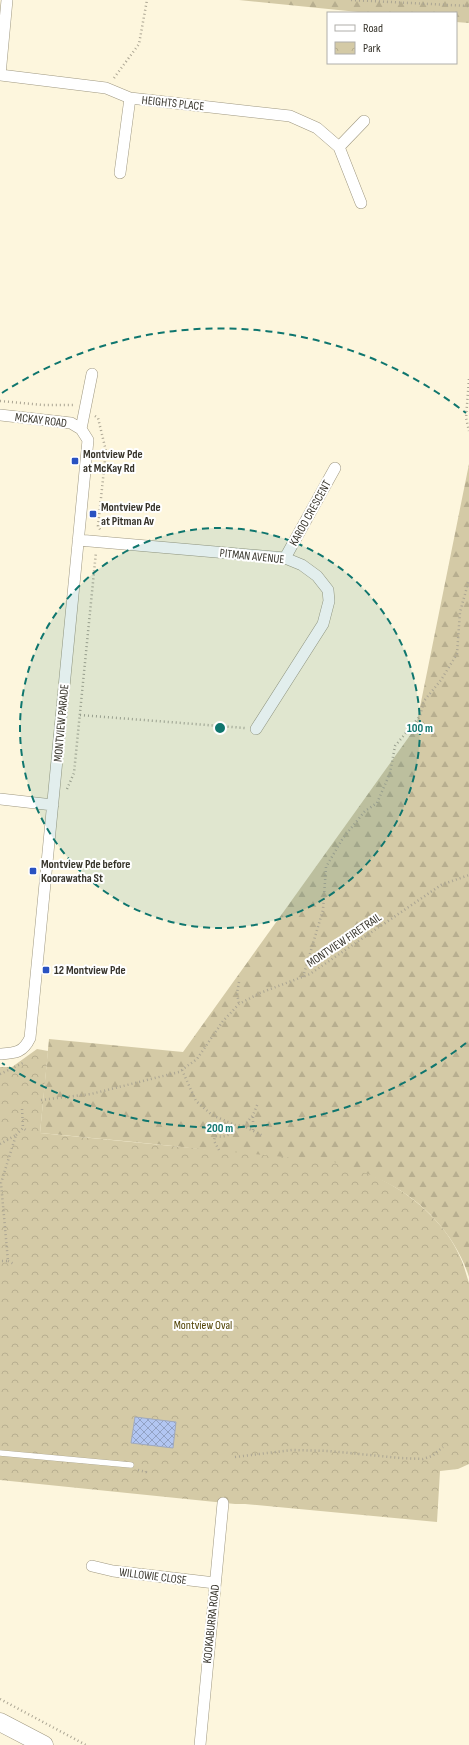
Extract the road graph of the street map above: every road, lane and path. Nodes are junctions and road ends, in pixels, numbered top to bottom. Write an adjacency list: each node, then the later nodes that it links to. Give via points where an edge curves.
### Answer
1 (7, 0): 5 (street)
2 (147, 0): 6 (path, via 139,44)
3 (351, 0): 4 (path)
4 (469, 6)
5 (0, 75): 6 (street, HEIGHTS PLACE)
6 (106, 88): 7 (street, HEIGHTS PLACE)
7 (130, 98): 9 (street, HEIGHTS PLACE, via 290,116 317,128); 10 (street)
8 (364, 121): 9 (street)
9 (339, 147): 11 (street, HEIGHTS PLACE)
10 (120, 173)
11 (361, 203)
12 (92, 374): 15 (street)
13 (469, 380): 18 (path, via 466,418)
14 (0, 401): 15 (path, via 43,405 72,404)
15 (85, 408): 17 (street); 20 (path, via 98,418 106,451 98,526)
16 (0, 415): 17 (street, MCKAY ROAD, via 71,423)
17 (81, 429): 21 (street, MONTVIEW PARADE, via 88,440 88,448)
18 (469, 431)
19 (335, 468): 23 (street, KAROO CRESCENT)
20 (101, 532)
21 (78, 540): 23 (street, PITMAN AVENUE); 29 (street, MONTVIEW PARADE)
22 (96, 551): 25 (path)
23 (285, 558): 26 (street, PITMAN AVENUE, via 302,565 317,576 328,590 329,601 323,624)
24 (469, 580): 31 (path, via 460,612 457,654 424,701 420,716 395,746 390,773 377,803 365,811 343,838 326,867 322,910)
25 (80, 715): 26 (path); 27 (path, via 74,773)
26 (256, 729)
27 (66, 791)
28 (0, 799): 29 (street)
29 (53, 805): 34 (street, MONTVIEW PARADE, via 30,1038 26,1047 16,1053)
30 (469, 875): 31 (path, MONTVIEW FIRETRAIL, via 441,885)
31 (303, 977): 33 (path, MONTVIEW FIRETRAIL)
32 (239, 982): 33 (path)
33 (239, 1004): 36 (path, MONTVIEW FIRETRAIL, via 223,1021 197,1059)
34 (0, 1054)
35 (26, 1062): 37 (path)
36 (182, 1070): 38 (path, MONTVIEW FIRETRAIL, via 91,1094); 42 (path, via 196,1101 212,1115)
37 (0, 1074)
38 (41, 1100)
39 (258, 1103): 41 (path)
40 (22, 1109): 44 (path)
41 (253, 1115): 43 (path); 45 (path)
42 (240, 1126): 43 (path); 50 (path, via 229,1136 215,1136 214,1141)
43 (244, 1126): 45 (path)
44 (23, 1128): 46 (path); 47 (path)
45 (253, 1130): 48 (path)
46 (27, 1131)
47 (16, 1134): 49 (path); 52 (path, via 1,1183)
48 (263, 1136)
49 (0, 1144)
50 (219, 1150)
51 (0, 1261): 52 (path)
52 (8, 1261): 53 (path)
53 (14, 1264)
54 (443, 1447): 56 (path, via 432,1456 423,1459 292,1450)
55 (0, 1453): 57 (lane)
56 (235, 1457)
57 (131, 1465)
58 (223, 1503): 60 (street, KOOKABURRA ROAD)
59 (92, 1566): 60 (street, WILLOWIE CLOSE, via 113,1571)
60 (215, 1583): 65 (street, KOOKABURRA ROAD)
61 (0, 1700): 64 (path)
62 (0, 1722): 63 (main road)
63 (44, 1745)
64 (86, 1745)
65 (200, 1745)

